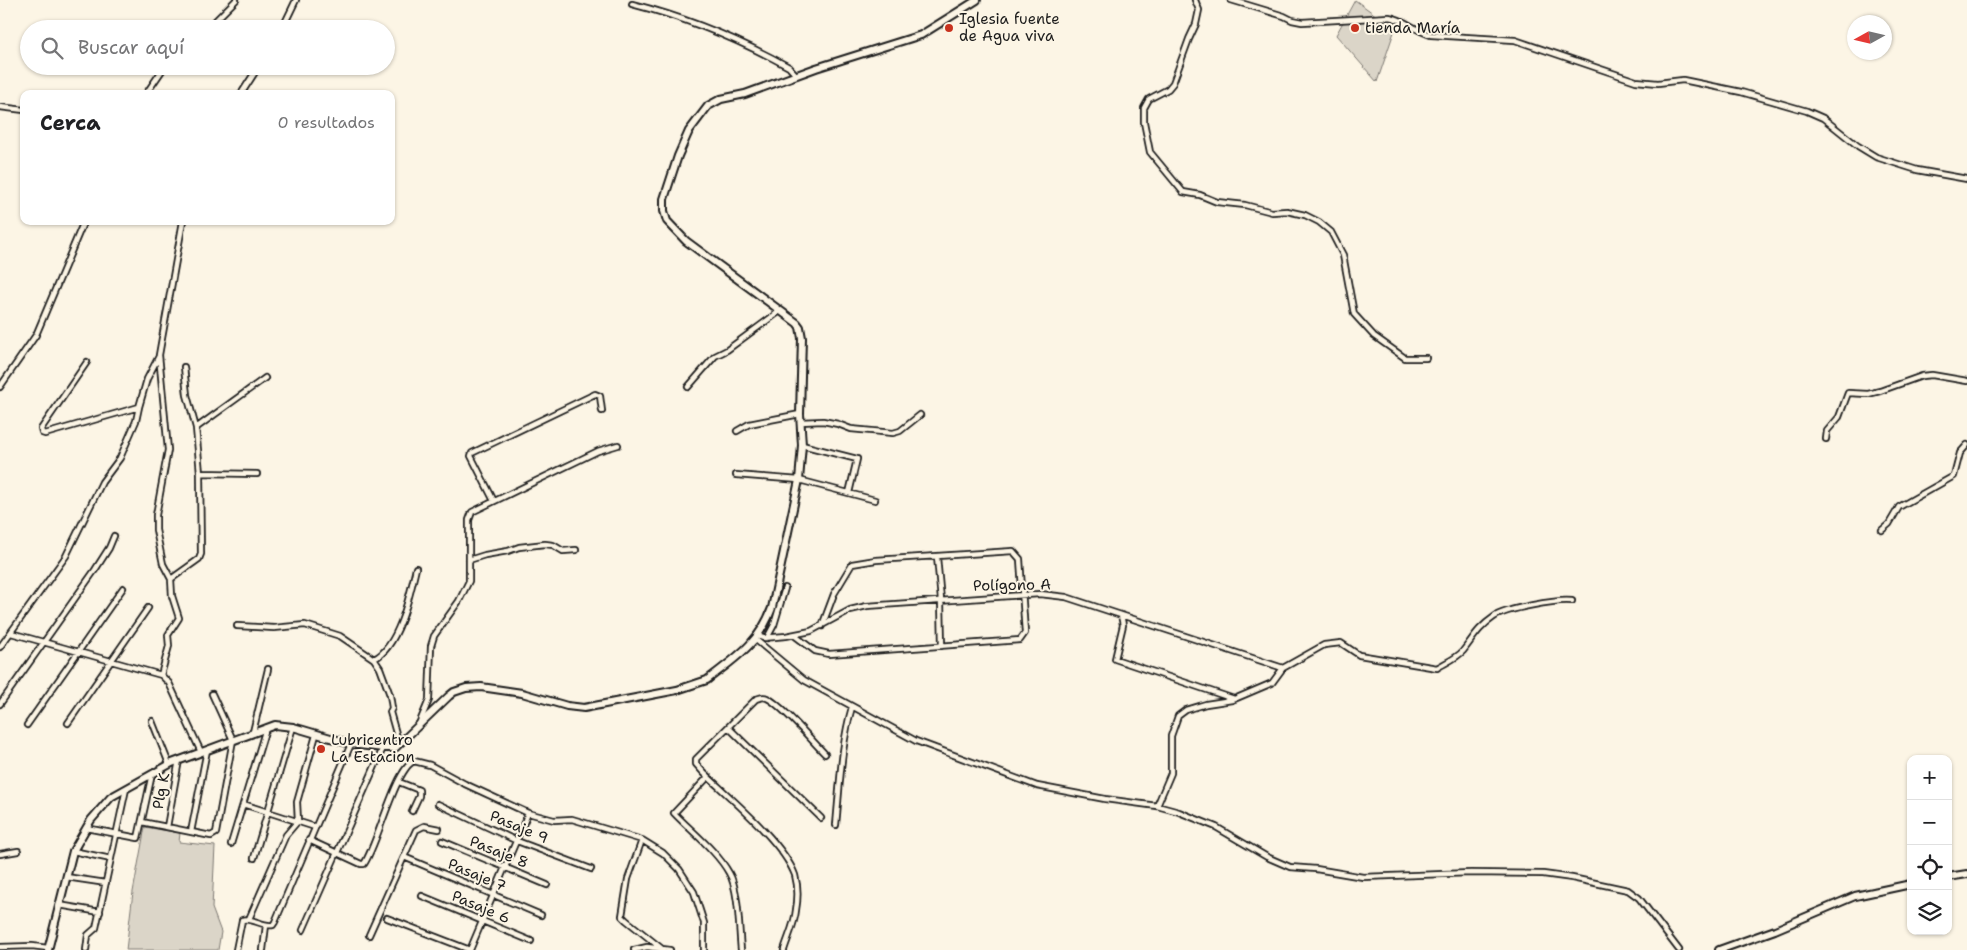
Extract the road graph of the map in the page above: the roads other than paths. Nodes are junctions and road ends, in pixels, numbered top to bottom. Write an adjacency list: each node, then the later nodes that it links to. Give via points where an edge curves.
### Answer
1 (236, 0): 7 (street)
2 (296, 0): 8 (street)
3 (977, 0): 11 (street, via 921,35)
4 (1195, 0): 21 (street, via 1199,10 1196,24 1172,83 1168,89 1149,99 1144,108 1150,152 1183,192 1217,202 1296,213 1319,222 1331,232 1342,254 1354,314 1374,336 1405,358)
5 (1231, 0): 16 (street, via 1302,22 1389,17 1431,35 1515,40 1636,81 1683,80 1741,92 1823,118 1876,157 1917,170)
6 (632, 4): 11 (street, via 665,12 719,33 789,67)
7 (216, 20)
8 (286, 20)
9 (159, 75): 12 (street)
10 (253, 75): 13 (street)
11 (796, 75): 19 (street, via 715,102 705,109 683,144 663,205 666,221 680,236)
12 (149, 90)
13 (244, 90)
14 (0, 107): 15 (street)
15 (20, 110)
16 (1967, 179)
17 (82, 225): 26 (street, via 36,335)
18 (182, 225): 20 (street)
19 (780, 311): 27 (street, via 715,356); 30 (street, via 797,323 801,332)
20 (159, 355): 28 (street); 52 (street, via 168,450 156,530 163,564)
21 (1426, 358)
22 (87, 362): 28 (street, via 41,429 42,433)
23 (184, 367): 33 (street, via 187,396)
24 (265, 378): 33 (street)
25 (1967, 381): 35 (street, via 1922,376 1868,394 1848,393 1839,416 1827,431)
26 (0, 387)
27 (688, 387)
28 (139, 406): 62 (street, via 120,458 102,482 66,556)
29 (602, 411): 45 (street, via 600,396 595,394 472,453)
30 (800, 414): 32 (street); 34 (street, via 771,418)
31 (920, 415): 32 (street, via 893,433 851,429 823,421)
32 (800, 422): 37 (street)
33 (196, 428): 39 (street)
34 (737, 431)
35 (1826, 439)
36 (618, 445): 45 (street, via 598,451)
37 (802, 445): 42 (street); 43 (street, via 858,459)
38 (1967, 445): 46 (street, via 1960,453 1954,476 1899,507)
39 (200, 473): 40 (street); 52 (street, via 201,554 199,560)
40 (257, 474)
41 (736, 475): 42 (street)
42 (799, 480): 43 (street); 64 (street, via 772,608)
43 (849, 493): 44 (street)
44 (875, 500)
45 (494, 501): 50 (street, via 470,516)
46 (1882, 530)
47 (114, 536): 66 (street)
48 (576, 550): 50 (street, via 545,544)
49 (937, 557): 55 (street, via 1013,551 1020,559); 56 (street); 61 (street, via 852,564 834,594)
50 (469, 560): 82 (street, via 466,589 434,636 429,700)
51 (416, 568): 70 (street, via 409,598 389,647)
52 (171, 580): 74 (street, via 179,618 168,635 169,646)
53 (123, 588): 69 (street)
54 (785, 588): 65 (street)
55 (1021, 595): 56 (street, Polígono A); 59 (street, Polígono A, via 1066,597); 67 (street, via 1025,633 1020,640)
56 (941, 600): 61 (street, Polígono A, via 866,606 850,610); 67 (street)
57 (1572, 601): 72 (street, via 1543,603 1495,615 1474,634 1462,652 1438,668 1359,655 1341,644 1324,644)
58 (148, 608): 71 (street)
59 (1121, 615): 72 (street, Polígono A); 76 (street, via 1123,625 1115,659)
60 (237, 626): 70 (street, via 305,626 323,630 340,636)
61 (822, 626): 63 (street, Polígono A)
62 (11, 633): 66 (street); 68 (street)
63 (794, 635): 65 (street, Polígono A); 67 (street, via 815,651 829,654)
64 (757, 638): 65 (street, Polígono A); 78 (street, via 804,680); 82 (street, via 748,649 707,680 677,690 584,708 522,693 466,688 454,692)
65 (767, 638)
66 (45, 642): 69 (street); 77 (street)
67 (942, 646)
68 (0, 647)
69 (79, 651): 71 (street); 81 (street)
70 (374, 659): 90 (street, via 390,695 390,712)
71 (111, 660): 74 (street); 80 (street)
72 (1283, 668): 76 (street, via 1272,683)
73 (268, 669): 86 (street)
74 (161, 675): 92 (street)
75 (212, 694): 88 (street)
76 (1234, 699): 102 (street, via 1186,710 1178,716 1171,736 1171,773)
77 (0, 704)
78 (852, 707): 102 (street, via 916,741 1037,786); 109 (street, via 842,752)
79 (152, 721): 95 (street)
80 (68, 723)
81 (27, 725)
82 (419, 725): 90 (street)
83 (293, 727): 85 (street); 87 (street); 103 (street)
84 (728, 727): 93 (street, via 756,699 763,697 780,708); 97 (street, via 696,759 696,764); 106 (street)
85 (266, 728): 86 (street); 100 (street)
86 (253, 732): 88 (street)
87 (316, 735): 89 (street); 107 (street, via 297,802)
88 (234, 740): 92 (street); 114 (street, via 216,833 211,836)
89 (351, 744): 91 (street); 111 (street)
90 (399, 744): 91 (street, via 395,748)
91 (383, 748): 124 (street)
92 (204, 751): 94 (street); 114 (street)
93 (825, 754)
94 (180, 760): 95 (street); 110 (street, Plg K)
95 (169, 764): 96 (street)
96 (152, 774): 99 (street); 108 (street)
97 (708, 777): 158 (street, via 674,813 730,874); 159 (street, via 786,856 797,889 796,912)
98 (399, 782): 104 (street, via 418,790 419,796); 105 (street, via 414,761 430,765); 124 (street, via 366,862 361,864)
99 (126, 788): 112 (street, via 111,798); 115 (street)
100 (243, 804): 103 (street); 120 (street)
101 (438, 804): 118 (street, Pasaje 9)
102 (1157, 806): 160 (street, via 1216,826 1267,857 1290,866 1363,877 1543,874 1628,890 1639,898)
103 (268, 811): 107 (street); 126 (street)
104 (412, 811)
105 (528, 813): 117 (street, via 554,820 572,819); 118 (street)
106 (821, 818)
107 (298, 820): 111 (street); 142 (street, via 286,835)
108 (142, 822): 110 (street); 115 (street, via 138,838)
109 (836, 825)
110 (167, 827): 114 (street)
111 (315, 827): 116 (street)
112 (86, 828): 115 (street); 122 (street)
113 (438, 829): 125 (street, via 424,826 416,830)
114 (191, 832)
115 (116, 834): 127 (street)
116 (310, 840): 124 (street); 144 (street, via 274,922 271,926)
117 (642, 840): 149 (street, via 628,879 622,916); 157 (street, via 663,853 694,892 704,923)
118 (517, 841): 128 (street); 129 (street, Pasaje 9)
119 (442, 842): 128 (street, Pasaje 8)
120 (231, 844)
121 (18, 851): 123 (street)
122 (73, 851): 127 (street); 132 (street)
123 (0, 854)
124 (337, 854): 145 (street)
125 (404, 857): 137 (street, Pasaje 7); 146 (street)
126 (254, 858)
127 (111, 859): 133 (street)
128 (505, 868): 134 (street, Pasaje 8); 137 (street)
129 (591, 869)
130 (1967, 874): 131 (street)
131 (1952, 876)
132 (66, 877): 133 (street); 138 (street)
133 (106, 883): 139 (street)
134 (547, 885)
135 (1907, 885): 161 (street, via 1855,896)
136 (422, 896): 143 (street, Pasaje 6)
137 (493, 896): 140 (street, Pasaje 7); 143 (street)
138 (59, 905): 139 (street); 150 (street)
139 (100, 912): 151 (street, via 96,928 88,936)
140 (541, 915)
141 (387, 918): 154 (street)
142 (249, 919): 144 (street); 152 (street, via 241,921)
143 (482, 922): 147 (street, Pasaje 6); 154 (street)
144 (266, 925): 153 (street)
145 (303, 930)
146 (369, 936)
147 (531, 941)
148 (0, 947): 150 (street)
149 (661, 948): 155 (street); 156 (street)
150 (48, 949)
151 (86, 950)
152 (236, 950)
153 (263, 950)
154 (470, 950)
155 (634, 950)
156 (670, 950)
157 (704, 950)
158 (741, 950)
159 (784, 950)
160 (1679, 950)
161 (1719, 950)

